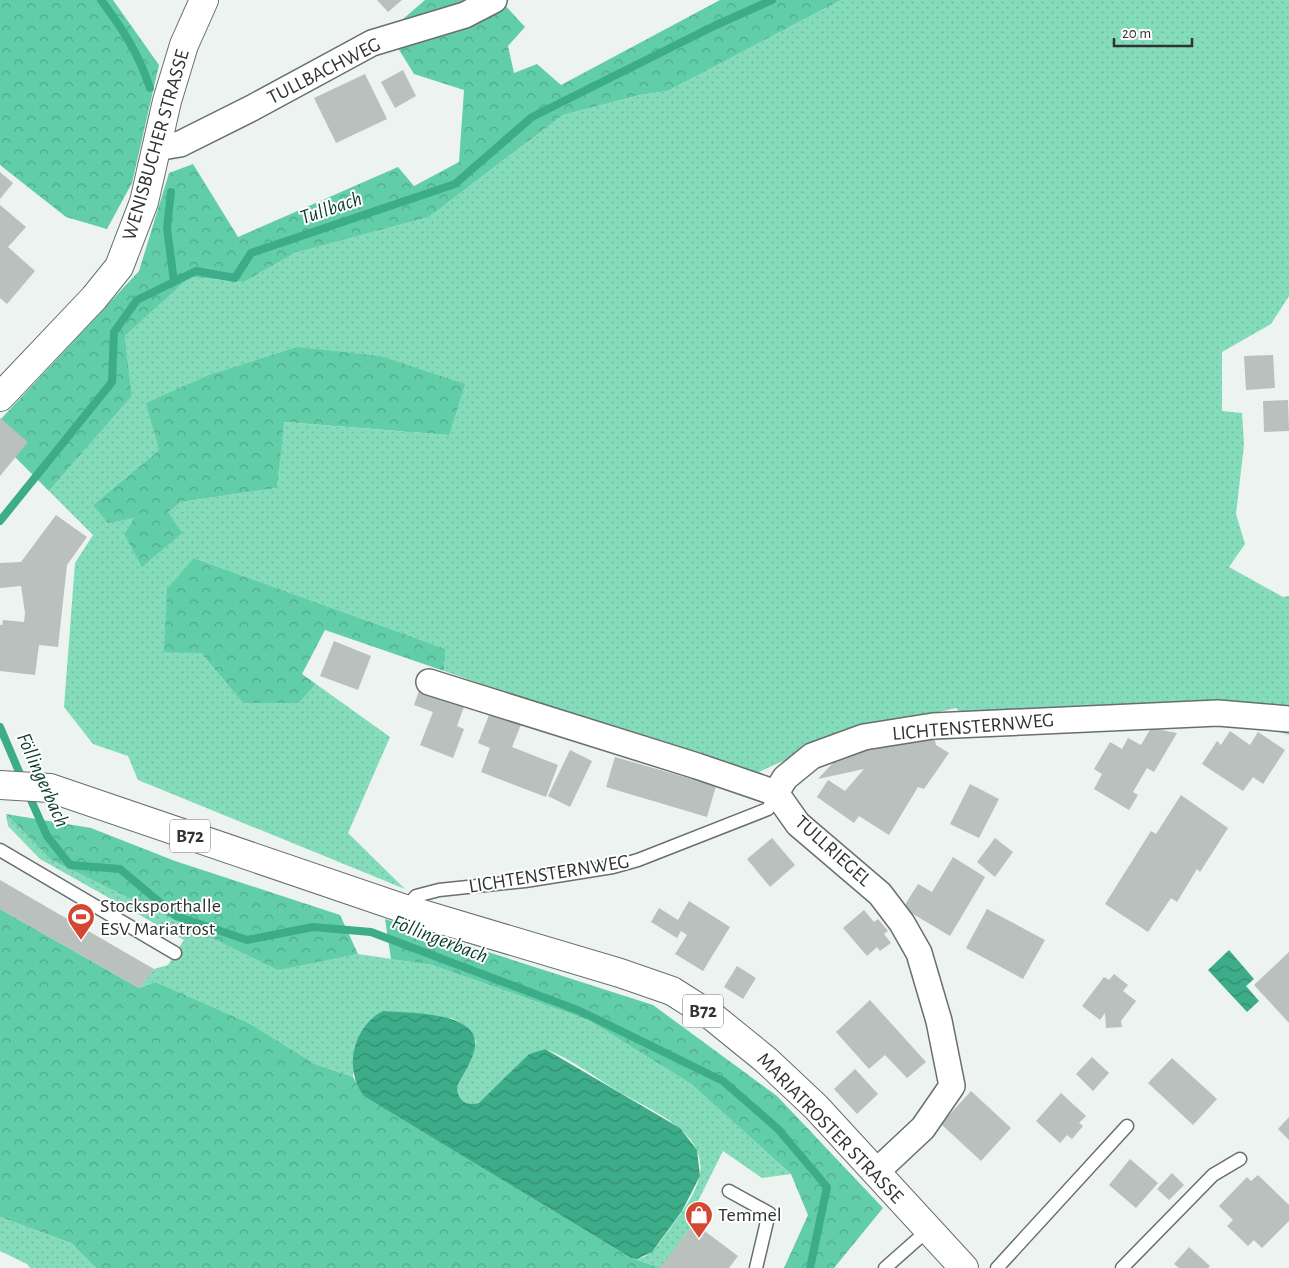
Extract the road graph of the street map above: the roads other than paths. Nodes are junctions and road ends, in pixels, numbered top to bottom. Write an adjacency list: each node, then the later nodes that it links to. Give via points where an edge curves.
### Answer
1 (204, 0): 3 (main road, WENISBUCHER STRASSE, via 181,54)
2 (494, 0): 3 (street, TULLBACHWEG, via 466,15 372,43 180,144)
3 (156, 148): 4 (main road, WENISBUCHER STRASSE, via 142,210 119,267)
4 (0, 397)
5 (429, 682): 8 (street)
6 (1289, 719): 8 (street, LICHTENSTERNWEG, via 1218,713 933,726 864,738 812,756 785,778)
7 (0, 784): 10 (main road, MARIATROSTER STRASSE / B72, via 50,788)
8 (776, 793): 10 (lane, LICHTENSTERNWEG, via 768,809 638,860 525,881 439,890 416,896); 14 (street, TULLRIEGEL, via 798,824 880,894 902,923 919,953 939,1021 952,1086 923,1128)
9 (0, 850): 11 (lane)
10 (406, 909): 14 (main road, MARIATROSTER STRASSE / B72, via 672,991 713,1017 766,1060 816,1107)
11 (176, 953)
12 (1127, 1126): 20 (lane)
13 (1240, 1159): 21 (lane, via 1213,1175)
14 (876, 1172): 16 (main road, MARIATROSTER STRASSE / B72)
15 (729, 1191): 17 (lane, via 769,1214)
16 (928, 1230): 18 (lane); 19 (main road, MARIATROSTER STRASSE / B72)
17 (756, 1268)
18 (885, 1268)
19 (964, 1268)
20 (997, 1268)
21 (1122, 1268)

